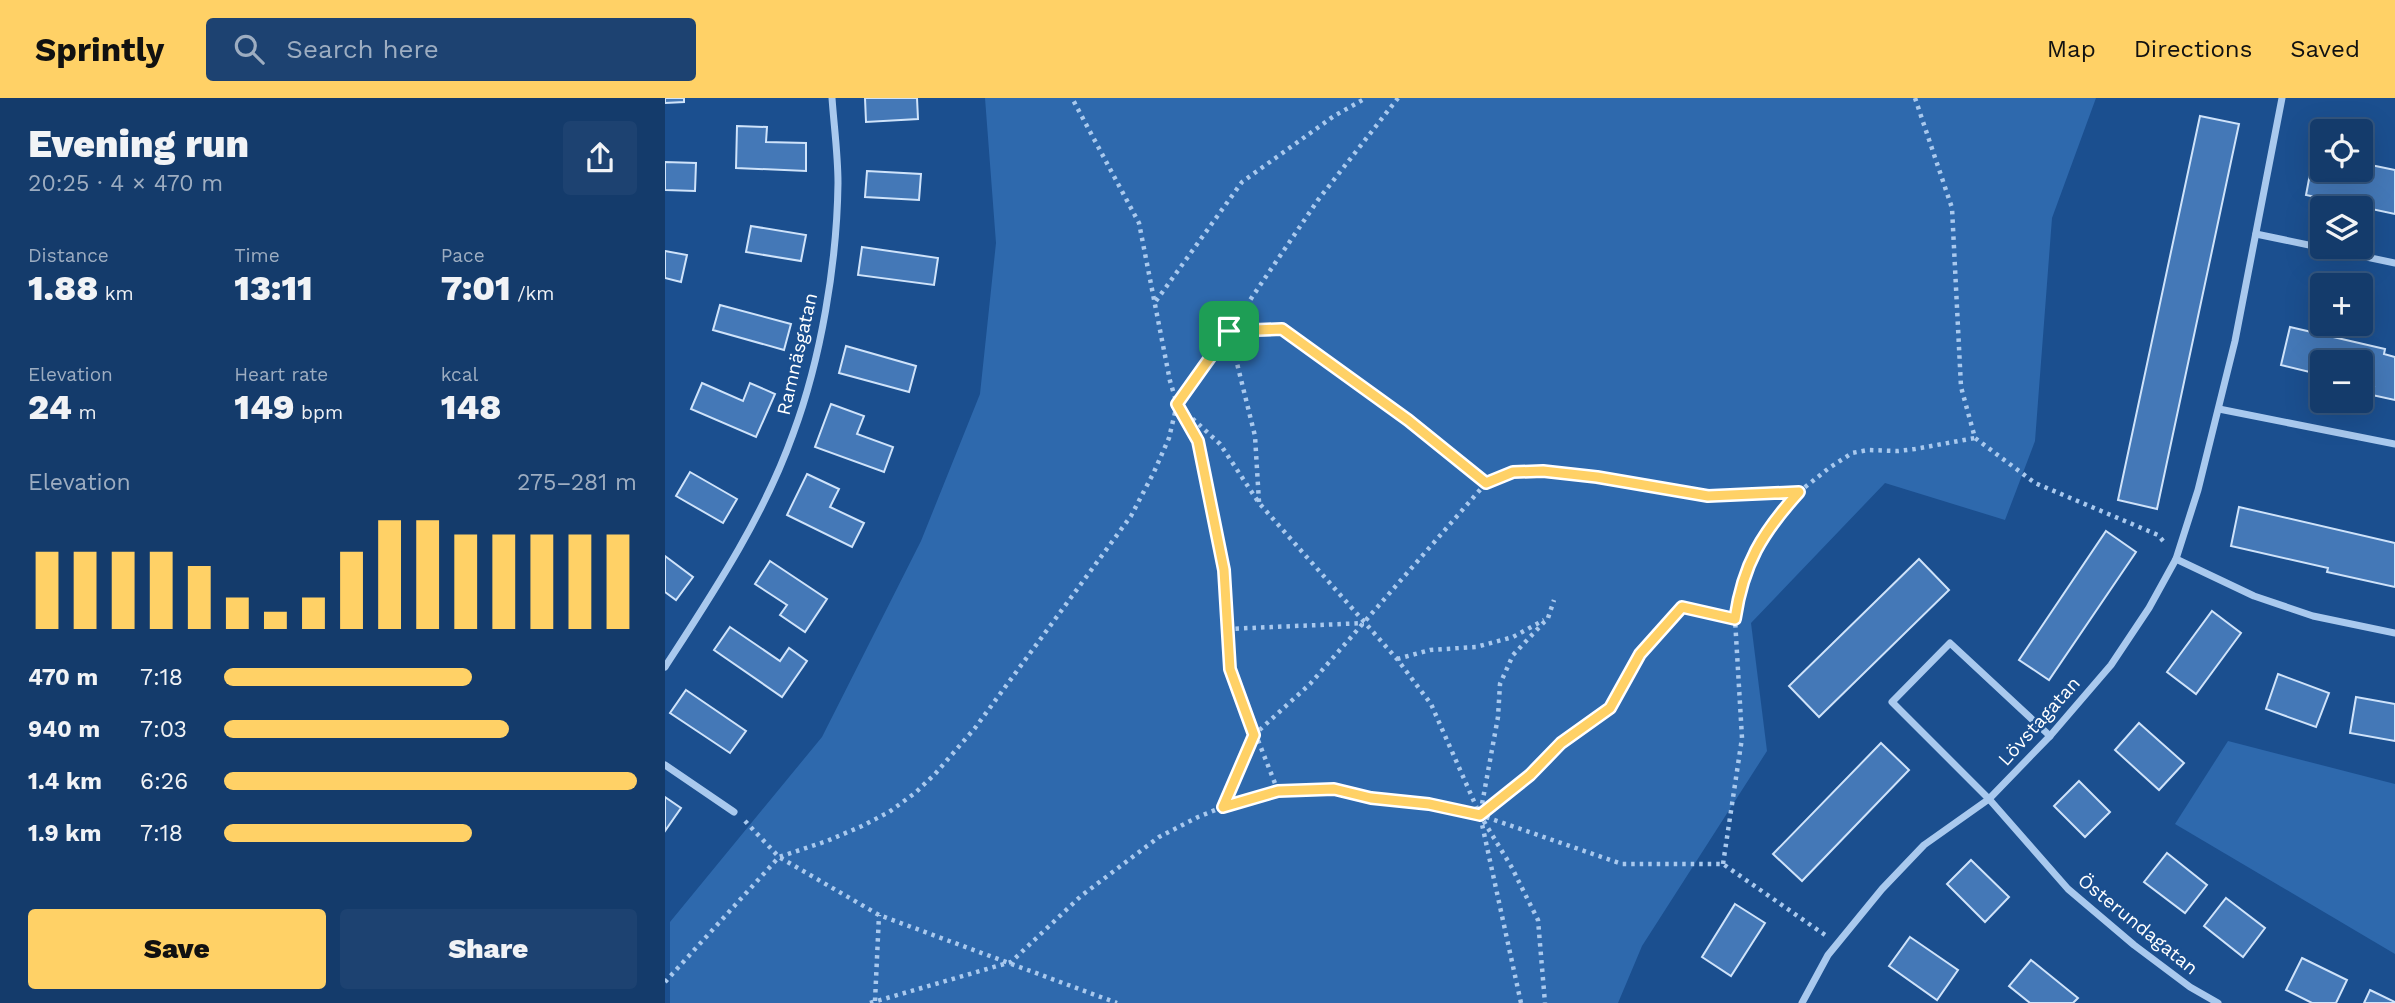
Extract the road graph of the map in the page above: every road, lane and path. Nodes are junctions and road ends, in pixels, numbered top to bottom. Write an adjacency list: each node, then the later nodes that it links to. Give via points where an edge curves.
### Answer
1 (832, 98): 26 (street, Ramnäsgatan, via 837,197 830,280 811,379 793,435 760,508)
2 (1072, 98): 9 (path, via 1139,223)
3 (1366, 98): 9 (path, via 1241,182)
4 (1398, 98): 10 (path, via 1318,200)
5 (1915, 98): 13 (path, via 1952,208 1961,387)
6 (2282, 98): 7 (street, Lövstagatan)
7 (2256, 234): 8 (street); 12 (street, Lövstagatan)
8 (2395, 263)
9 (1155, 302): 11 (path)
10 (1229, 331): 11 (path); 15 (path, via 1282,329); 17 (path, via 1255,436)
11 (1177, 404): 17 (path, via 1220,443); 23 (path, via 1198,441 1224,570); 35 (path, via 1168,438 1131,516 952,755 915,793 888,812 827,841)
12 (2219, 409): 14 (street); 18 (street, Lövstagatan)
13 (1975, 438): 16 (path, via 1898,452 1853,453); 18 (path, via 2035,483 2158,535)
14 (2395, 444)
15 (1486, 483): 16 (path, via 1513,472 1543,471 1708,496); 22 (path)
16 (1799, 492): 21 (path, via 1755,550 1743,576)
17 (1259, 503): 22 (path)
18 (2176, 559): 24 (street, via 2313,616); 28 (street, Lövstagatan, via 2111,665)
19 (1554, 600): 20 (path)
20 (1548, 618): 25 (path, via 1501,641); 34 (path, via 1513,655 1500,684)
21 (1735, 619): 34 (path, via 1682,607 1640,654 1610,708 1561,743); 36 (path, via 1742,738)
22 (1365, 623): 23 (path); 25 (path); 27 (path, via 1310,684)
23 (1227, 629): 27 (path, via 1230,669)
24 (2395, 633)
25 (1397, 659): 34 (path, via 1431,704)
26 (665, 667)
27 (1254, 735): 30 (path); 32 (path)
28 (2050, 736): 31 (street, Lövstagatan); 31 (street, Österundagatan, via 1949,643 1903,690 1892,702)
29 (665, 765): 33 (street)
30 (1278, 791): 32 (path); 34 (path, via 1334,789)
31 (1989, 799): 38 (street, Lövstagatan, via 1924,845); 46 (street, Österundagatan, via 2095,914)
32 (1223, 807): 39 (path, via 1159,837 1081,896)
33 (734, 812): 35 (path)
34 (1480, 815): 36 (path, via 1622,864); 43 (path); 44 (path, via 1538,920)
35 (779, 857): 37 (path); 40 (path)
36 (1723, 864): 38 (path)
37 (879, 915): 39 (path); 41 (path)
38 (1837, 943): 45 (street, Lövstagatan)
39 (1011, 962): 41 (path); 42 (path)
40 (665, 982)
41 (874, 1002)
42 (1117, 1003)
43 (1521, 1003)
44 (1545, 1003)
45 (1802, 1003)
46 (2218, 1003)

